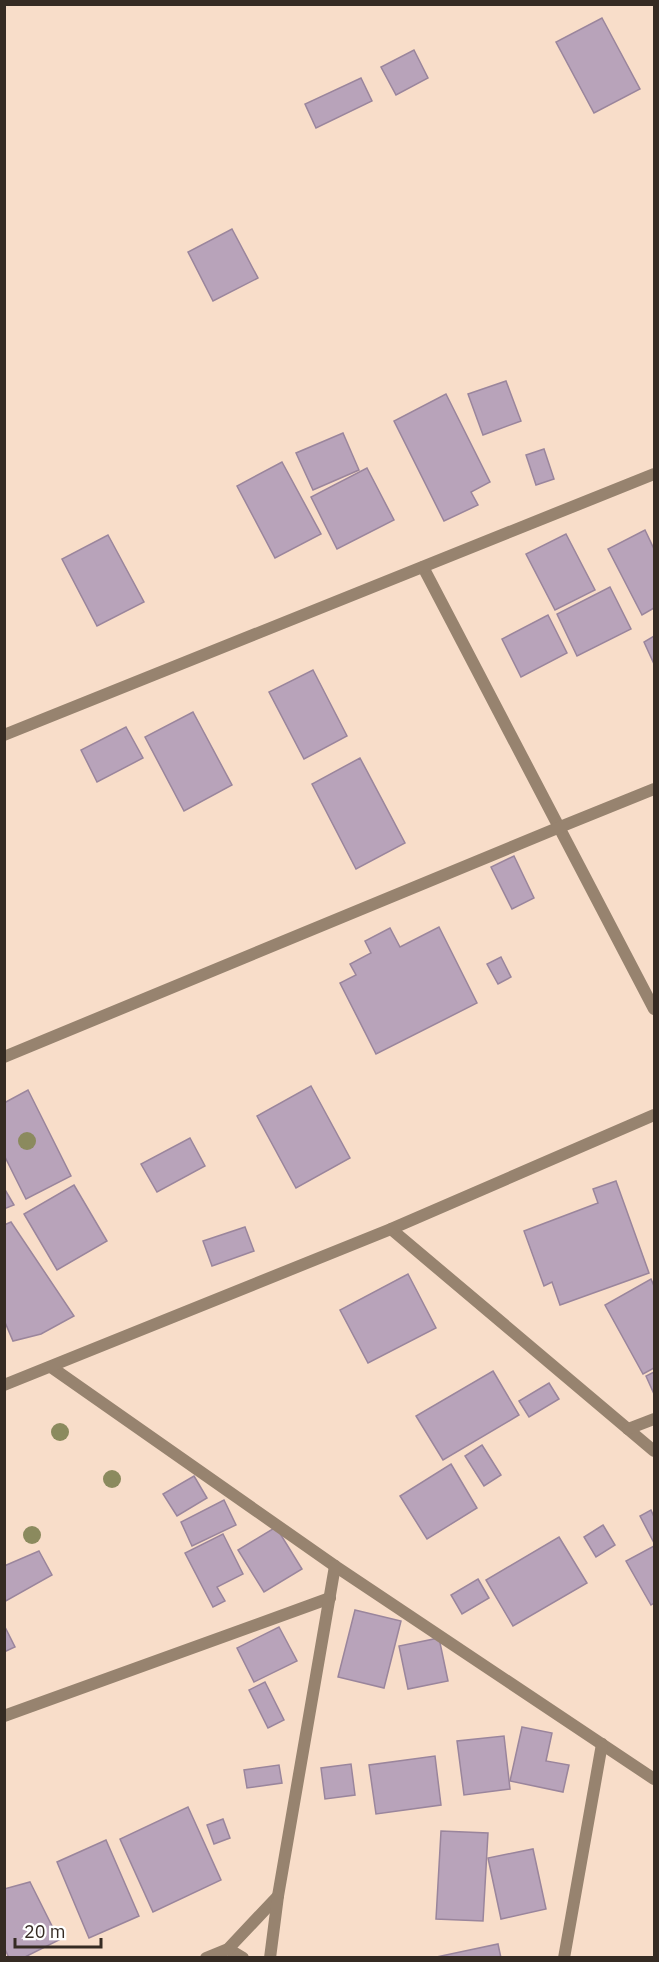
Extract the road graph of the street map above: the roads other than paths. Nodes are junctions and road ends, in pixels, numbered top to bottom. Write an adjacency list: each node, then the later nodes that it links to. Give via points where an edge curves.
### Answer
1 (654, 474): 2 (street)
2 (423, 567): 3 (street); 5 (street)
3 (4, 735)
4 (654, 789): 5 (street)
5 (560, 827): 6 (street); 7 (street)
6 (654, 1009)
7 (4, 1057)
8 (654, 1115): 9 (street)
9 (391, 1229): 10 (street); 13 (street)
10 (51, 1366): 11 (street); 15 (street)
11 (4, 1385)
12 (654, 1419): 13 (street)
13 (628, 1429): 14 (street)
14 (654, 1451)
15 (335, 1566): 16 (street); 18 (street)
16 (330, 1598): 17 (street); 20 (street)
17 (4, 1716)
18 (602, 1744): 19 (street); 25 (street)
19 (654, 1779)
20 (278, 1896): 21 (street); 24 (street)
21 (228, 1949): 22 (street); 23 (street)
22 (206, 1958)
23 (243, 1958)
24 (270, 1958)
25 (564, 1958)

